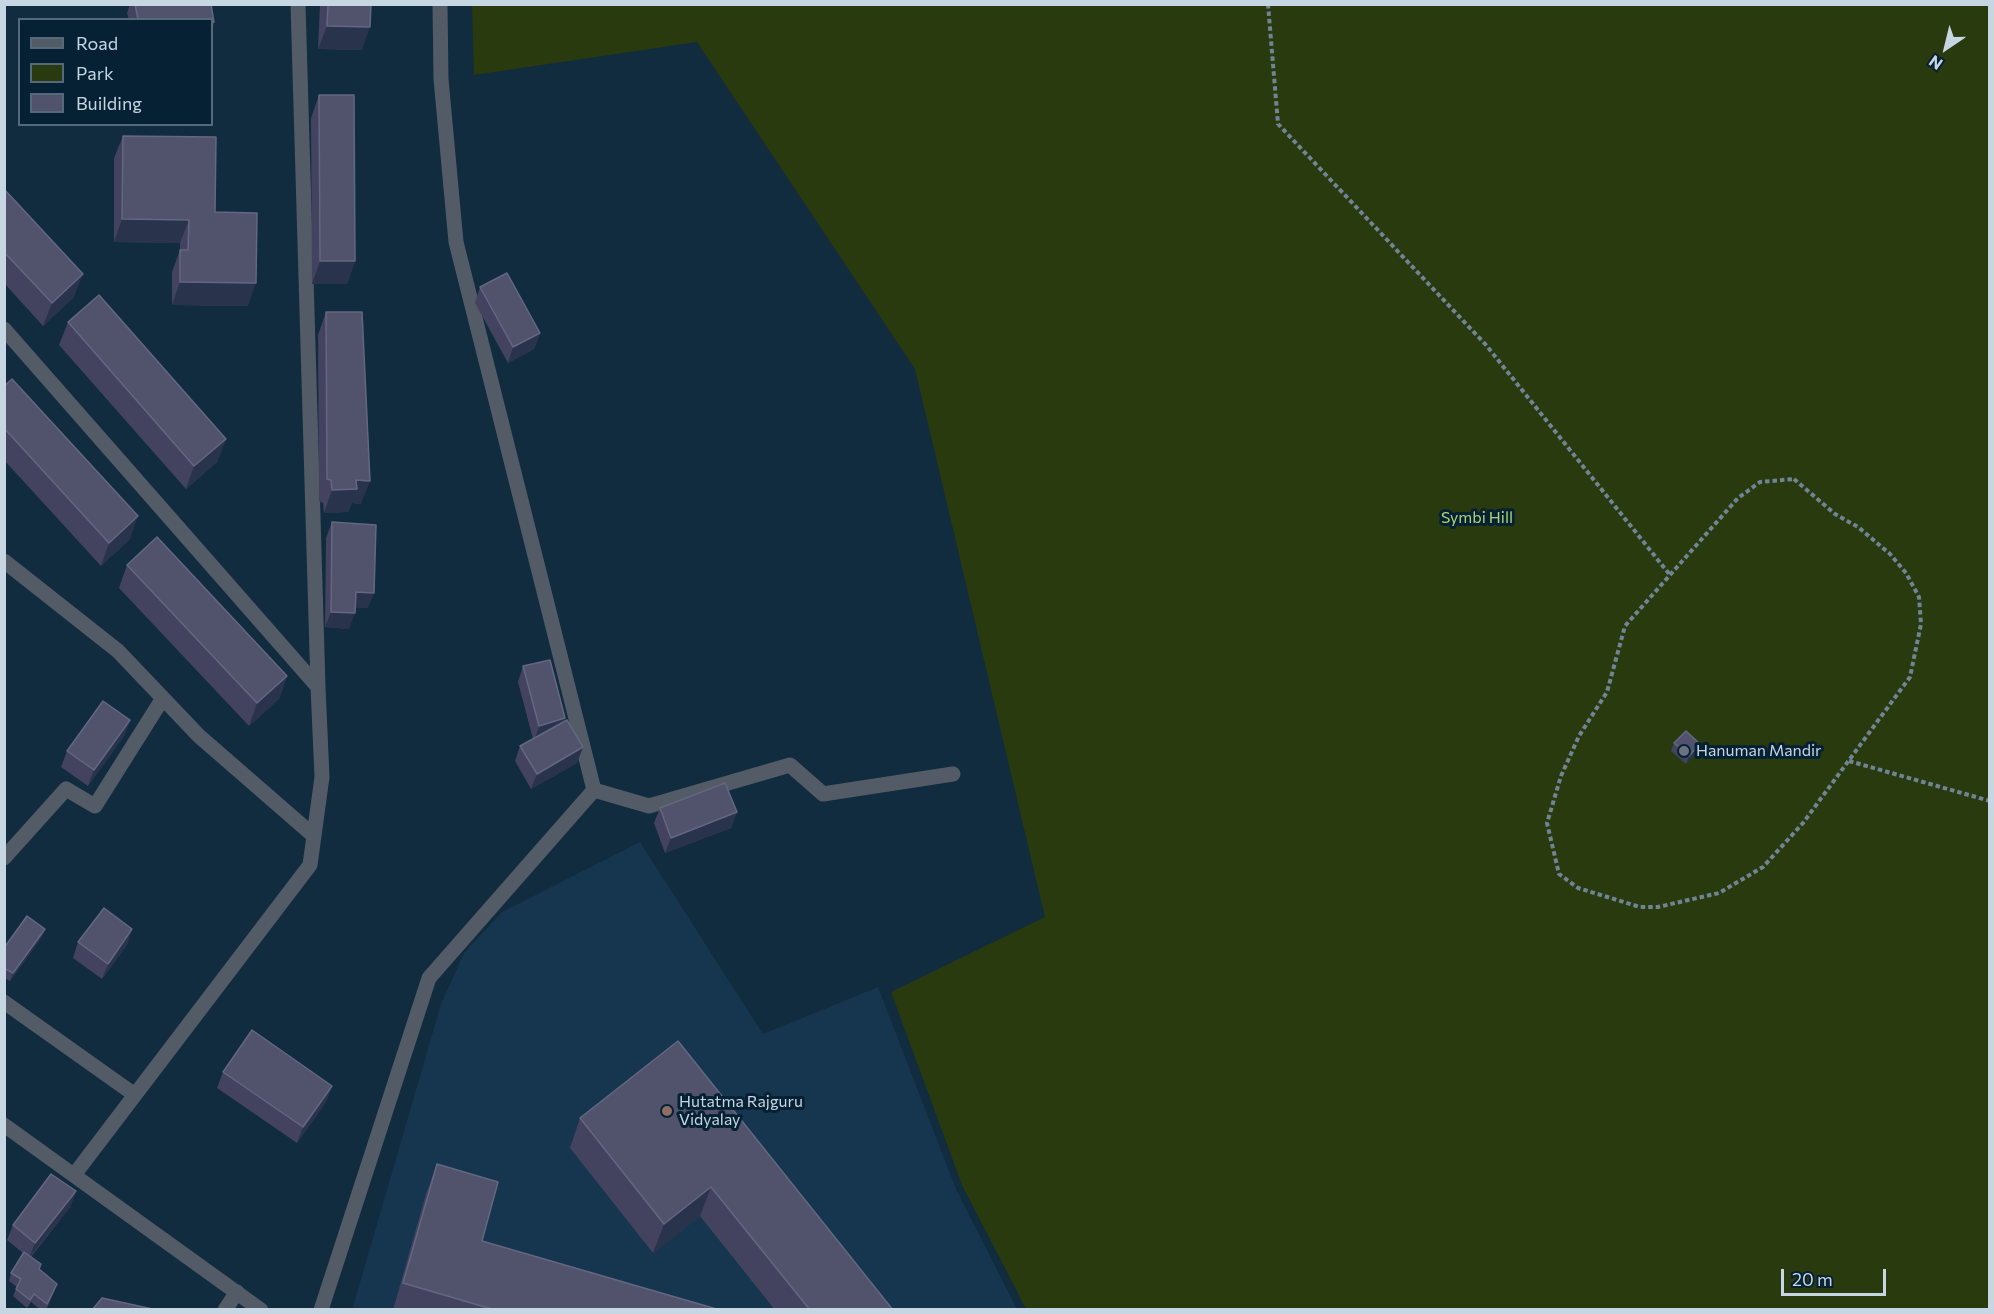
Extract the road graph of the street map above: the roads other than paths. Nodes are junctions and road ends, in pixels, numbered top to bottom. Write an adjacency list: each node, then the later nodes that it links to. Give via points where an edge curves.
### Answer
1 (298, 4): 5 (street)
2 (440, 4): 8 (street, via 441,79 456,242)
3 (4, 329): 5 (street)
4 (4, 561): 6 (street, via 117,651)
5 (318, 687): 9 (street, via 322,777)
6 (163, 698): 9 (street, via 199,736); 10 (street, via 95,806 66,789)
7 (953, 774): 8 (street, via 823,794 790,765 649,806)
8 (594, 790): 18 (street, via 429,978)
9 (314, 836): 12 (street, via 310,865)
10 (4, 858)
11 (4, 1002): 12 (street)
12 (135, 1095): 14 (street)
13 (4, 1125): 14 (street)
14 (74, 1175): 15 (street)
15 (237, 1292): 16 (street); 17 (street)
16 (225, 1310)
17 (261, 1310)
18 (321, 1310)

